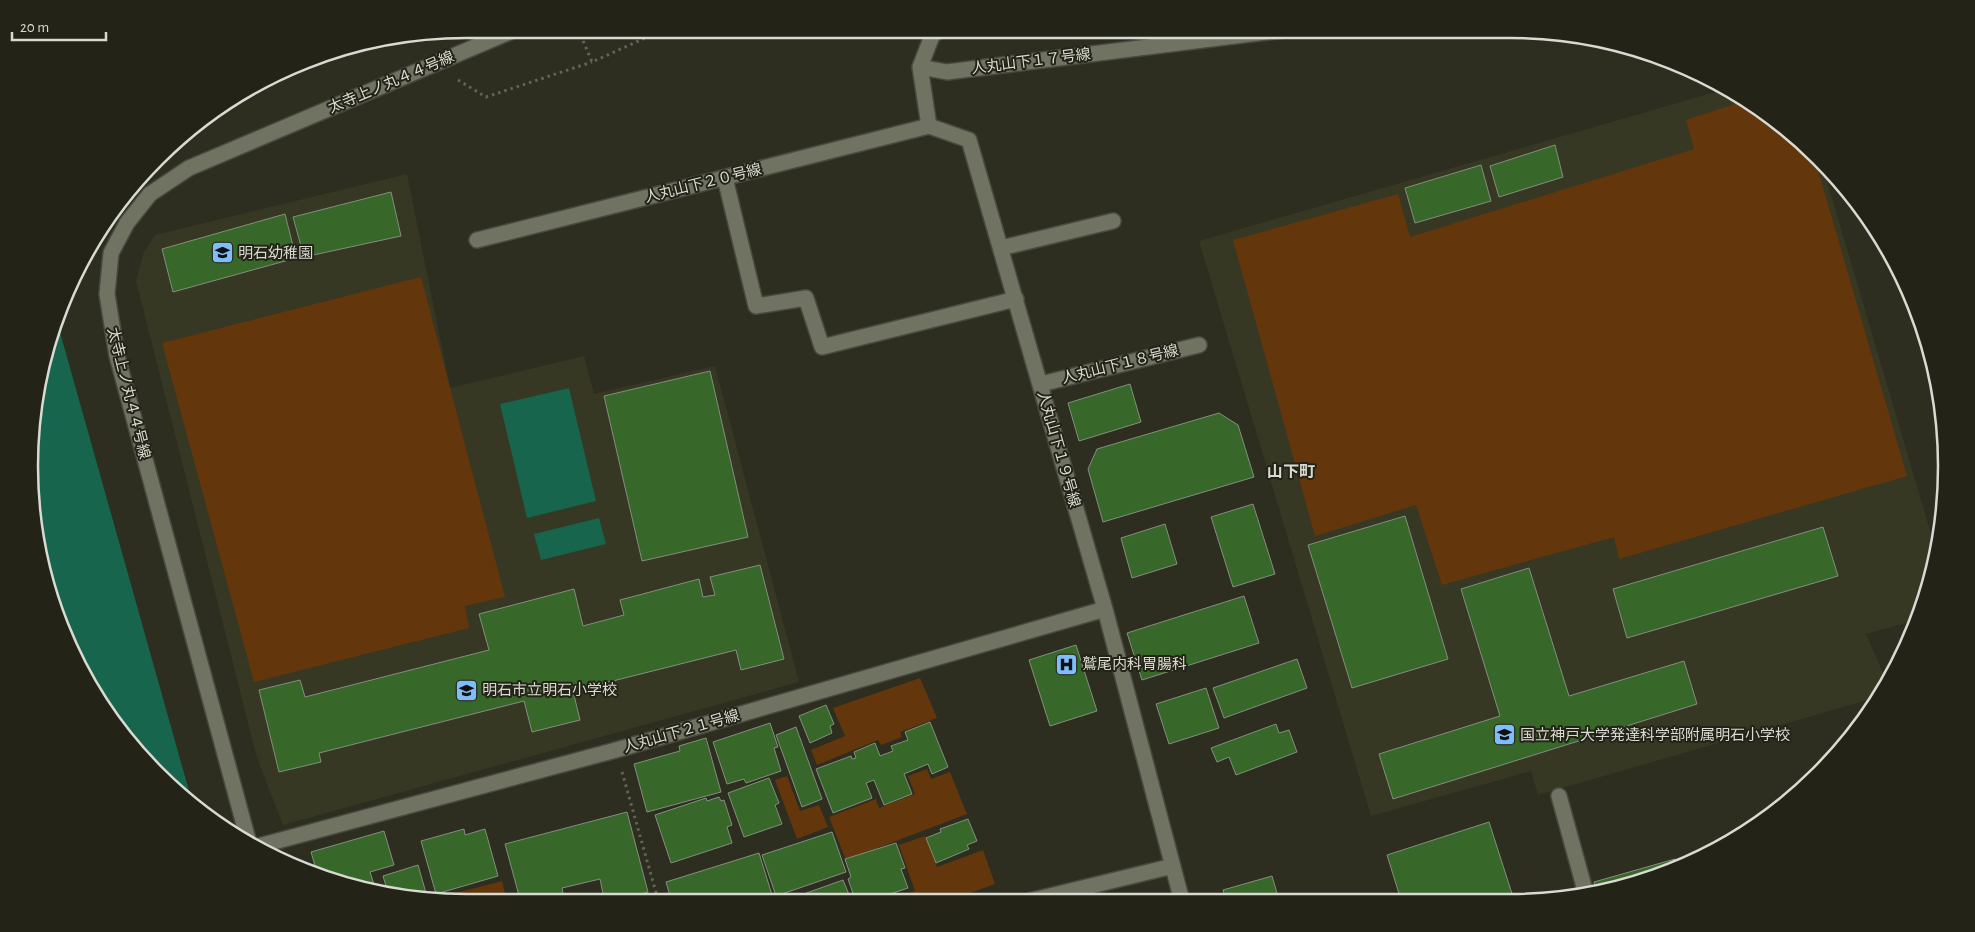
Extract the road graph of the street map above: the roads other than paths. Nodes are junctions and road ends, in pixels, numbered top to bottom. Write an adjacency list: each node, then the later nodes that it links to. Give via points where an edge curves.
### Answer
1 (498, 37): 15 (street, 太寺上ノ丸４４号線, via 189,168 150,194 127,223 111,253 107,294 117,356)
2 (932, 37): 4 (street)
3 (1228, 37): 4 (street, 人丸山下１７号線, via 947,72)
4 (920, 67): 5 (street)
5 (929, 126): 6 (street, 人丸山下２０号線); 9 (street, 人丸山下１９号線, via 969,140)
6 (725, 178): 8 (street, 人丸山下２０号線); 10 (street, via 756,306 806,298 822,347)
7 (1113, 221): 9 (street)
8 (477, 240)
9 (1001, 248): 10 (street, 人丸山下１９号線)
10 (1016, 299): 12 (street, 人丸山下１９号線)
11 (1199, 345): 12 (street, 人丸山下１８号線)
12 (1040, 384): 13 (street, 人丸山下１９号線)
13 (1105, 609): 16 (street, 人丸山下２１号線, via 616,750); 17 (street, 人丸山下１９号線)
14 (1559, 796): 18 (street)
15 (246, 834)
16 (265, 844)
17 (1173, 866): 19 (street); 20 (street, 人丸山下１９号線)
18 (1584, 888)
19 (1054, 895)
20 (1180, 895)

